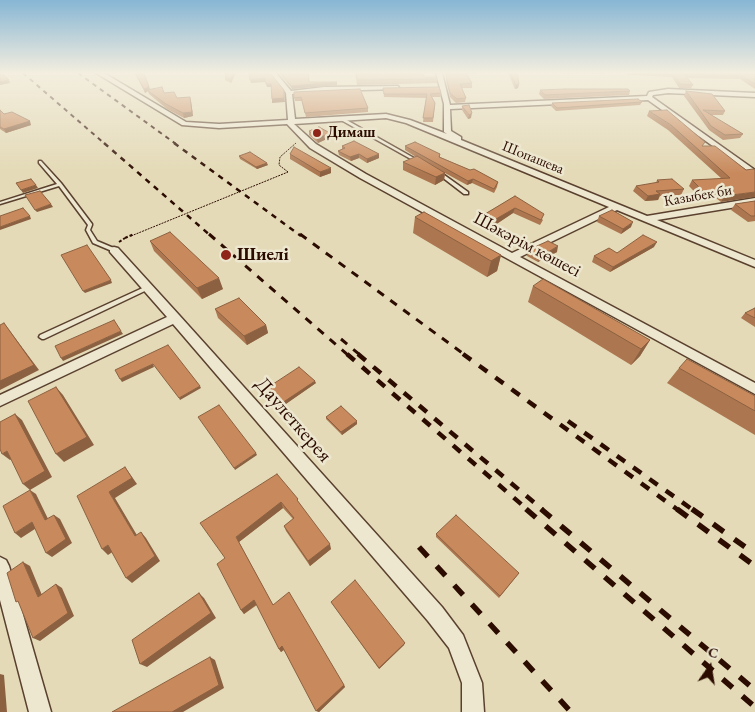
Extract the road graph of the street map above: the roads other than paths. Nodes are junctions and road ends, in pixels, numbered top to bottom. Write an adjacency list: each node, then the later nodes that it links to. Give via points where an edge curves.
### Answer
1 (154, 106): 7 (street, Шопашева, via 184,124 219,126)
2 (290, 106): 7 (street)
3 (484, 106): 5 (street)
4 (660, 106): 12 (street)
5 (448, 108): 8 (street, via 448,132)
6 (342, 119): 7 (street, Шопашева); 8 (street, Шопашева, via 386,116 408,121); 10 (lane)
7 (291, 122): 20 (street, Шәкәрім көшесі, via 313,146)
8 (464, 144): 17 (street, Шопашева)
9 (40, 162): 13 (lane)
10 (426, 166)
11 (434, 170): 14 (lane)
12 (755, 174)
13 (60, 184): 16 (lane); 19 (lane, via 90,225 88,230 95,242)
14 (466, 193)
15 (755, 201): 18 (street, Казыбек би)
16 (0, 203)
17 (616, 207): 18 (street, Шопашева); 20 (street)
18 (646, 219): 21 (street, Шопашева)
19 (114, 250): 22 (street, Даулеткерея)
20 (512, 256): 25 (street, Шәкәрім көшесі)
21 (755, 264)
22 (147, 288): 23 (street, Даулеткерея); 24 (lane)
23 (175, 318): 26 (street); 29 (street, Даулеткерея, via 435,614 456,642 469,675)
24 (42, 337)
25 (755, 389)
26 (0, 401)
27 (0, 566): 28 (street)
28 (40, 712)
29 (473, 712)

